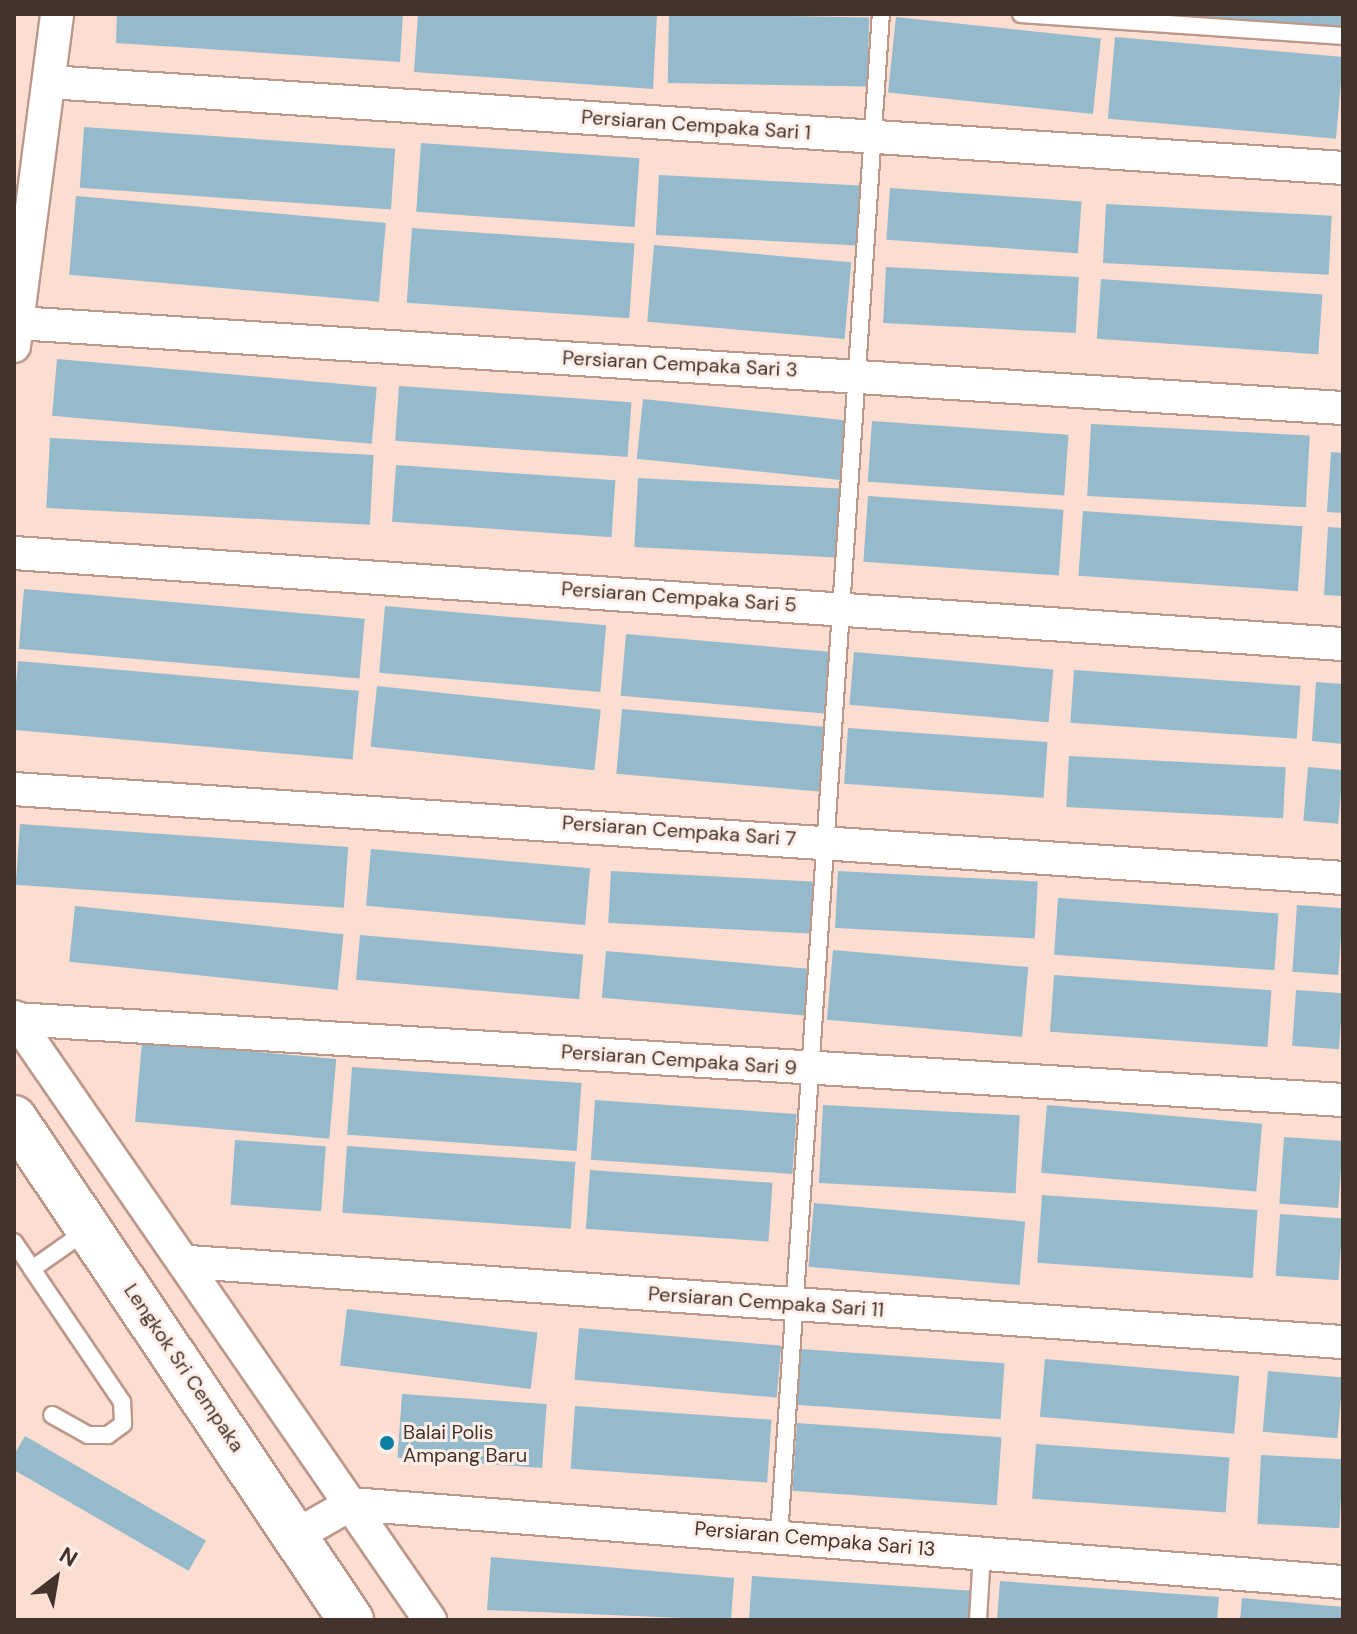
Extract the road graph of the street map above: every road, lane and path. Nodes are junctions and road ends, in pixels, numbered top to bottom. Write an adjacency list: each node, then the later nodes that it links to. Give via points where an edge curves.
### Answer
1 (57, 14): 5 (street)
2 (881, 14): 6 (lane)
3 (1021, 14): 4 (lane)
4 (1343, 36)
5 (49, 82): 6 (street, Persiaran Cempaka Sari 1); 8 (street)
6 (874, 137): 7 (street, Persiaran Cempaka Sari 1); 9 (lane)
7 (1343, 168)
8 (15, 335): 9 (street, Persiaran Cempaka Sari 3)
9 (858, 375): 10 (street, Persiaran Cempaka Sari 3); 12 (lane)
10 (1343, 408)
11 (14, 553): 12 (street, Persiaran Cempaka Sari 5)
12 (842, 608): 13 (street, Persiaran Cempaka Sari 5); 15 (lane)
13 (1343, 644)
14 (14, 789): 15 (street, Persiaran Cempaka Sari 7)
15 (826, 840): 16 (street, Persiaran Cempaka Sari 7); 18 (lane)
16 (1343, 878)
17 (15, 1018): 18 (street, Persiaran Cempaka Sari 9); 23 (street)
18 (811, 1068): 19 (street, Persiaran Cempaka Sari 9); 25 (lane)
19 (1343, 1100)
20 (14, 1118): 21 (street, Lengkok Sri Cempaka)
21 (90, 1228): 24 (lane); 29 (street, Lengkok Sri Cempaka)
22 (14, 1242): 24 (lane)
23 (189, 1262): 25 (street, Persiaran Cempaka Sari 11); 28 (street)
24 (32, 1269): 27 (lane, via 122,1402 123,1424 108,1435 88,1435)
25 (795, 1304): 26 (street, Persiaran Cempaka Sari 11); 30 (lane)
26 (1343, 1342)
27 (52, 1415)
28 (351, 1504): 29 (street); 30 (street, Persiaran Cempaka Sari 13); 34 (street)
29 (295, 1536): 33 (street, Lengkok Sri Cempaka)
30 (779, 1536): 31 (street, Persiaran Cempaka Sari 13)
31 (982, 1552): 32 (street, Persiaran Cempaka Sari 13); 35 (lane)
32 (1343, 1582)
33 (351, 1620)
34 (430, 1620)
35 (978, 1620)

